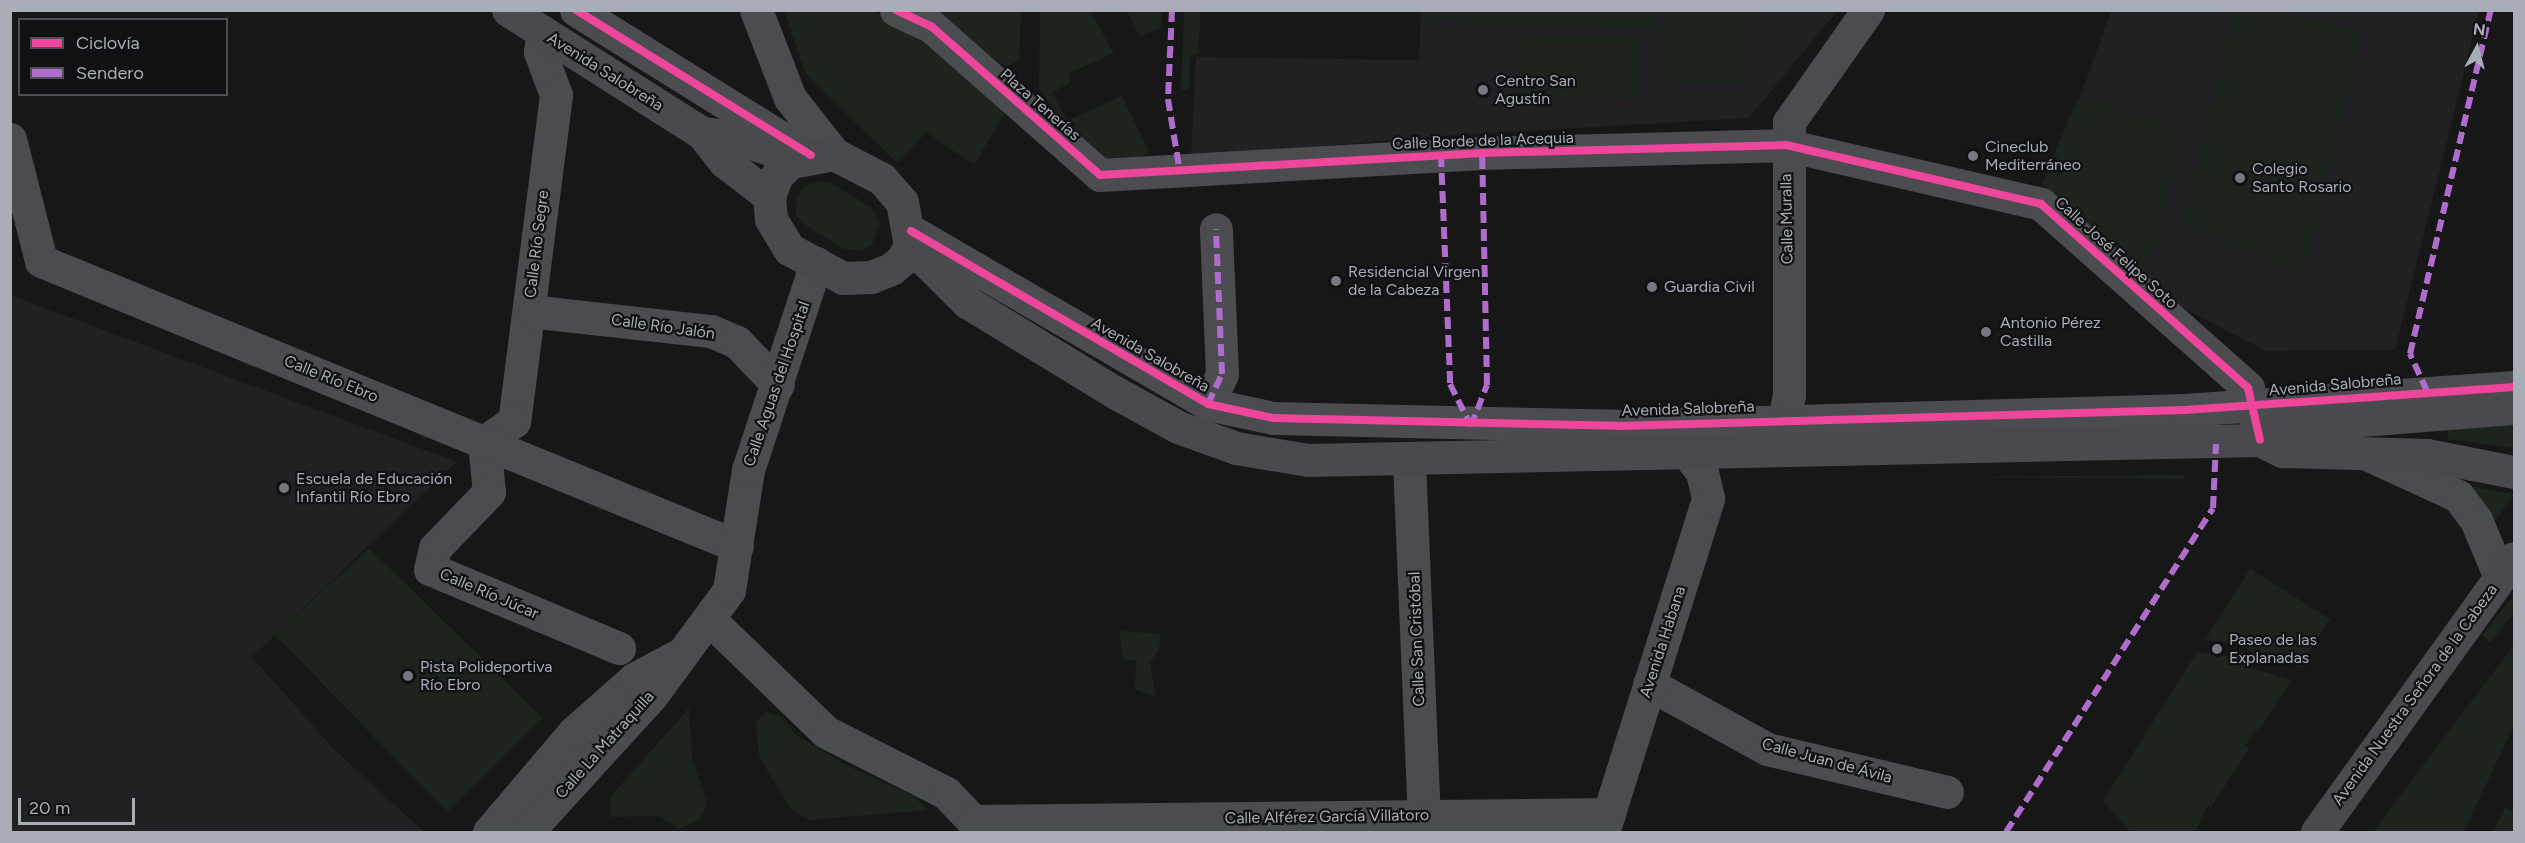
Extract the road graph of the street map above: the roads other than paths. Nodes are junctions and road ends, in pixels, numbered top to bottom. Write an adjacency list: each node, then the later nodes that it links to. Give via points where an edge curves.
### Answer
1 (508, 10): 6 (main road, Avenida Salobreña)
2 (576, 10): 10 (street)
3 (756, 10): 10 (street)
4 (896, 10): 11 (street, Plaza Tenerías, via 931,26 1100,175)
5 (1868, 10): 9 (street, Calle Muralla, via 1789,122)
6 (543, 32): 7 (main road, Avenida Salobreña); 18 (street, Calle Río Segre, via 540,52 556,95)
7 (702, 133): 10 (main road, Avenida Salobreña); 12 (main road, Avenida Salobreña, via 725,162)
8 (10, 139): 16 (street)
9 (1786, 145): 11 (street, Calle Borde de la Acequia, via 1482,153); 22 (street, Calle José Felipe Soto, via 2041,204 2248,388); 24 (street, Calle Muralla, via 1789,395)
10 (815, 156): 12 (main road, via 777,175); 14 (main road, via 882,179 902,202)
11 (1180, 172)
12 (769, 196): 17 (main road, via 771,219 789,249)
13 (1216, 229): 21 (street, via 1222,374)
14 (904, 248): 17 (main road, via 871,277 843,278); 21 (street, Avenida Salobreña); 30 (main road, via 956,294 1178,427 1236,448 1308,460)
15 (10, 249): 16 (street, Calle Río Ebro)
16 (40, 261): 26 (street, Calle Río Ebro)
17 (816, 263): 19 (street, Calle Aguas del Hospital)
18 (529, 311): 19 (street, Calle Río Jalón, via 711,331 737,342); 26 (street, Calle Río Segre, via 514,421)
19 (778, 385): 32 (street, Calle Aguas del Hospital, via 748,470)
20 (2514, 387): 22 (street, Avenida Salobreña)
21 (1208, 404): 24 (street, Avenida Salobreña, via 1285,419 1417,424 1618,426)
22 (2252, 405): 24 (street, Avenida Salobreña); 25 (street, Calle José Felipe Soto)
23 (2514, 408): 25 (main road, via 2276,427)
24 (1785, 419): 27 (street, Calle Muralla)
25 (2260, 440): 27 (main road); 29 (main road, via 2282,451)
26 (484, 442): 32 (street, Calle Río Ebro); 35 (street, Calle Río Júcar, via 489,492 435,548 430,569)
27 (1777, 452): 28 (main road)
28 (1688, 454): 30 (main road); 37 (street, Avenida Habana, via 1702,472 1708,498)
29 (2369, 455): 31 (main road, via 2427,454); 33 (street, via 2458,496)
30 (1410, 462): 39 (street, Calle San Cristóbal)
31 (2514, 472)
32 (737, 546): 34 (street, Calle Aguas del Hospital, via 729,591)
33 (2507, 567): 46 (main road, Avenida Nuestra Señora de la Cabeza)
34 (710, 620): 36 (street, Calle La Matraquilla); 43 (street, via 826,732 946,793)
35 (620, 648)
36 (680, 655): 44 (street, Calle La Matraquilla, via 634,679 574,732); 45 (street, Calle La Matraquilla, via 652,695)
37 (1649, 684): 38 (street, Calle Juan de Ávila, via 1767,749); 40 (street, Avenida Habana)
38 (1947, 792)
39 (1424, 816): 40 (street, Calle Alférez García Villatoro); 41 (street, Calle Alférez García Villatoro)
40 (1606, 823)
41 (1268, 825): 42 (street, Calle Alférez García Villatoro)
42 (1091, 826): 43 (street, Calle Alférez García Villatoro)
43 (975, 827)
44 (489, 832)
45 (527, 832)
46 (2317, 832)

